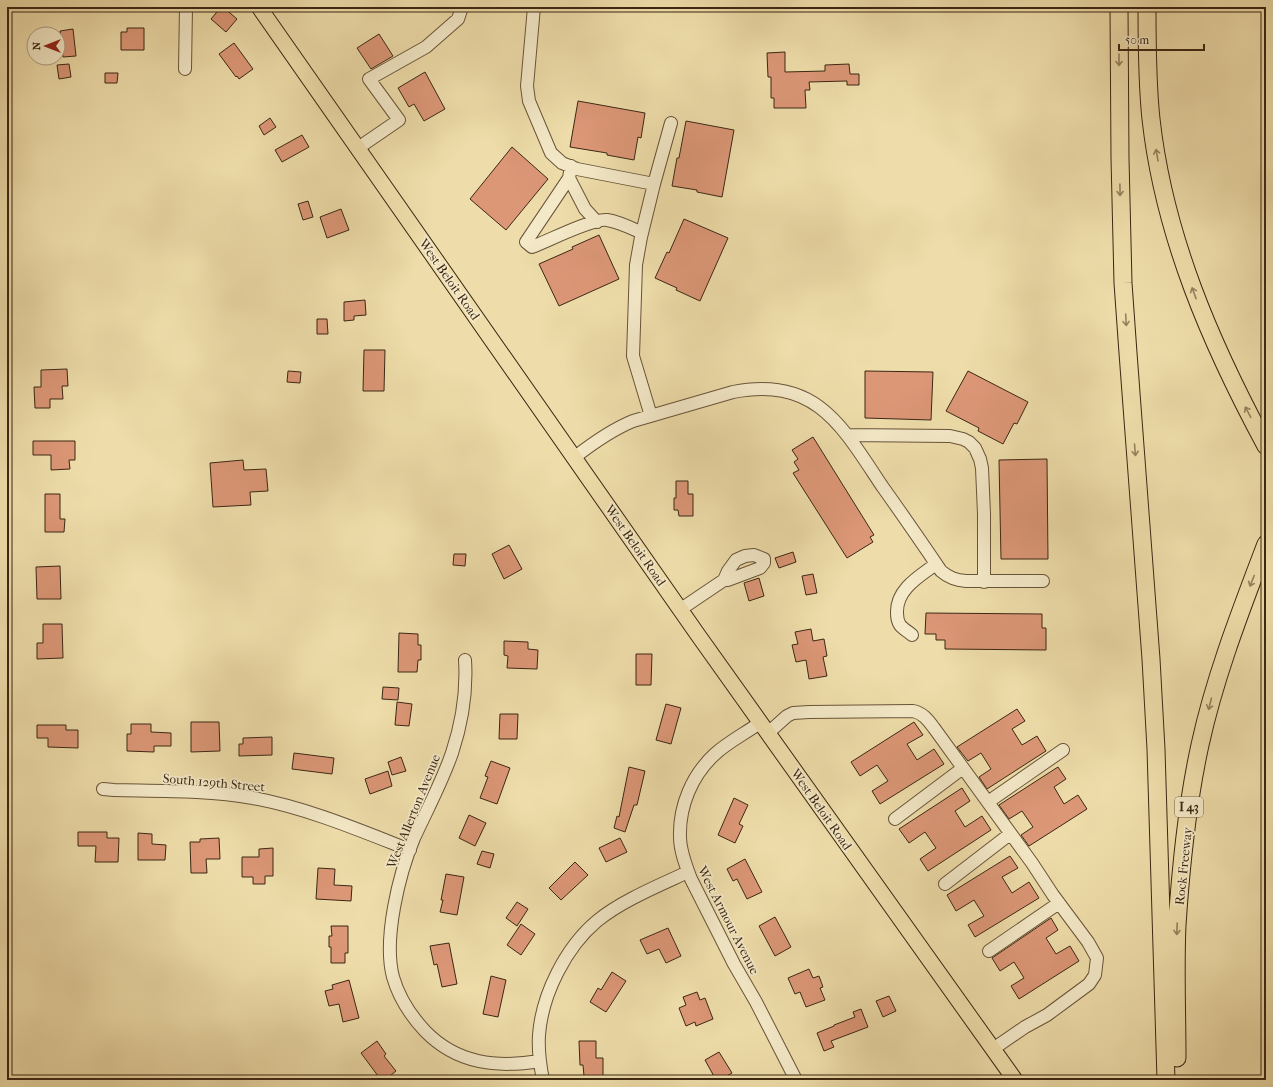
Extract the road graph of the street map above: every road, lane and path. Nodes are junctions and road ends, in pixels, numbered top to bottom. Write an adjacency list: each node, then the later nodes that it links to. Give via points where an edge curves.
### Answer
1 (259, 7): 9 (main road, West Beloit Road)
2 (462, 7): 9 (street, via 458,19 426,47 369,79 399,120)
3 (534, 7): 10 (street, via 528,101 551,153 562,163)
4 (1119, 7): 44 (highway, one-way to 44, via 1123,283 1155,734)
5 (1147, 7): 17 (highway, one-way to 5, via 1243,403 1198,305 1170,217 1151,120)
6 (188, 8): 7 (street)
7 (185, 69)
8 (671, 124): 12 (street)
9 (358, 148): 18 (main road, West Beloit Road)
10 (571, 166): 11 (street); 12 (street)
11 (569, 178): 13 (street, via 585,209); 13 (street, via 526,242 532,247 583,225)
12 (654, 184): 14 (street)
13 (597, 222): 14 (street, via 606,220)
14 (642, 233): 15 (street, via 636,265 633,356)
15 (651, 416): 16 (street, via 733,392 759,388 792,393 808,399 822,407); 18 (street, via 619,427)
16 (848, 435): 20 (street); 23 (street, via 950,436 963,439 975,448 982,468)
17 (1266, 446)
18 (575, 457): 24 (main road, West Beloit Road)
19 (1266, 544): 45 (highway, Rock Freeway / I 43, one-way to 45, via 1228,644 1212,697 1190,799 1177,926)
20 (936, 564): 23 (street, via 945,574 956,580); 25 (street, via 907,587 897,607 900,626)
21 (724, 580): 24 (street)
22 (1043, 581): 23 (street)
23 (984, 582)
24 (681, 609): 27 (main road, West Beloit Road)
25 (912, 635)
26 (465, 660): 34 (street, West Allerton Avenue, via 464,700 454,747)
27 (764, 728): 29 (street, West Armour Avenue, via 793,713 918,712 928,719); 35 (street, West Armour Avenue, via 716,753 696,776 682,816 680,837); 39 (main road, West Beloit Road)
28 (1063, 750): 31 (street)
29 (963, 768): 31 (street, West Armour Avenue); 32 (street)
30 (103, 789): 34 (street, South 129th Street, via 210,793 265,800 293,807)
31 (988, 802): 33 (street, West Armour Avenue)
32 (895, 819)
33 (1010, 834): 36 (street); 37 (street, West Armour Avenue)
34 (410, 850): 40 (street, West Allerton Avenue, via 395,900 391,953 395,983 411,1015 443,1047 466,1058 500,1064)
35 (688, 872): 40 (street, via 610,912 591,927 574,947 553,982 544,1005 539,1034); 42 (street, West Armour Avenue)
36 (945, 884)
37 (1059, 903): 38 (street); 39 (street, West Armour Avenue, via 1097,958 1095,975 1080,992)
38 (989, 951)
39 (993, 1049): 43 (main road, West Beloit Road)
40 (540, 1061): 41 (street)
41 (543, 1080)
42 (796, 1080)
43 (1015, 1080)
44 (1166, 1080)
45 (1177, 1080)

